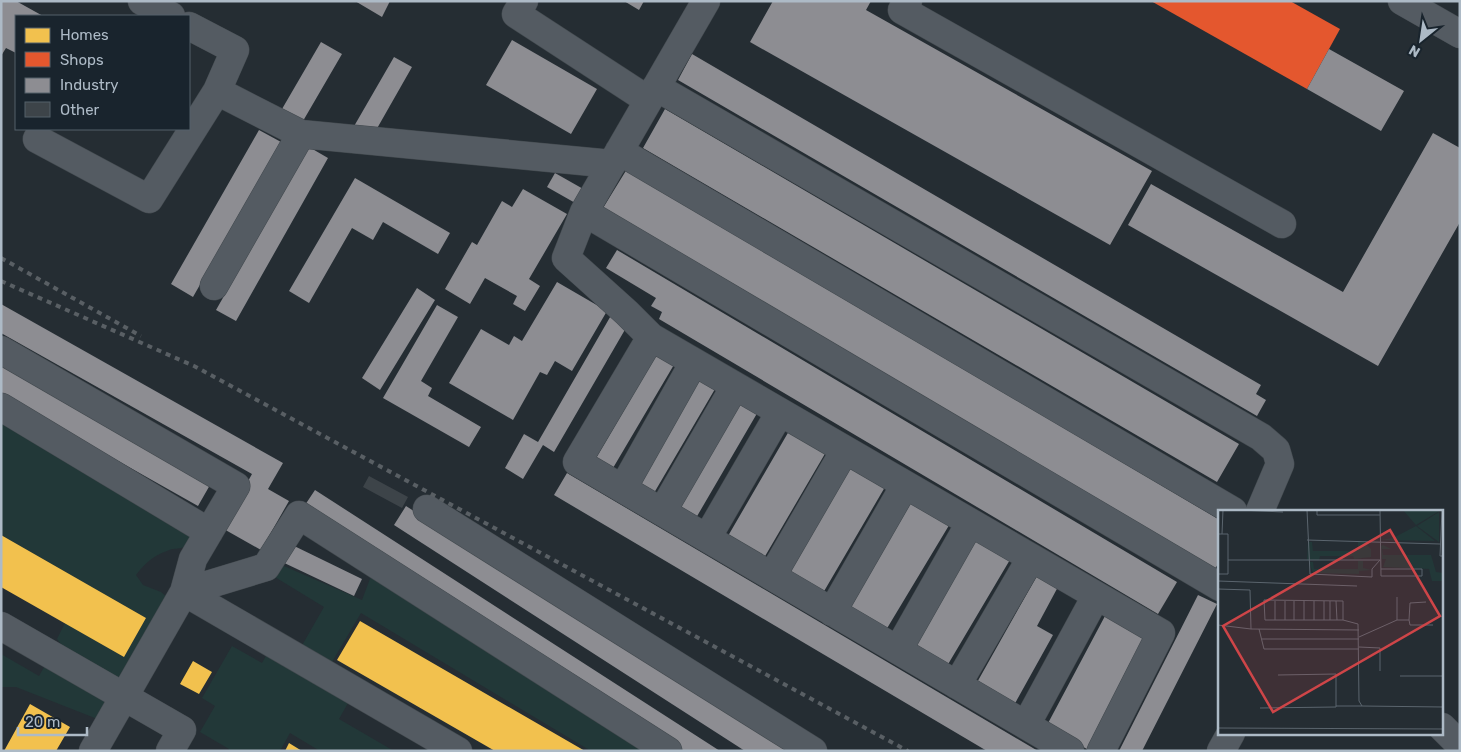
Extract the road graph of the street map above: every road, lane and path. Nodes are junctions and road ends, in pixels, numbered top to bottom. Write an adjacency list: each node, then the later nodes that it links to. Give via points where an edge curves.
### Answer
1 (142, 1): 6 (street)
2 (524, 1): 10 (street, via 516,14)
3 (706, 1): 10 (street)
4 (908, 1): 15 (street, via 902,10)
5 (1402, 1): 8 (street)
6 (169, 15)
7 (190, 27): 9 (street, via 235,50)
8 (1460, 34)
9 (216, 91): 11 (street); 12 (street, via 149,199)
10 (652, 94): 13 (street); 28 (street, via 1261,437 1276,450 1280,464)
11 (302, 134): 13 (street); 16 (street)
12 (37, 139)
13 (616, 157): 14 (street); 27 (street)
14 (584, 212): 17 (street, via 566,258); 35 (street)
15 (1282, 224)
16 (214, 286)
17 (651, 337): 19 (street); 25 (street, via 577,462)
18 (1, 350): 31 (street, via 236,486)
19 (694, 362): 20 (street); 25 (street)
20 (734, 386): 22 (street); 29 (street)
21 (1, 407): 31 (street)
22 (780, 412): 23 (street); 32 (street)
23 (845, 450): 24 (street); 34 (street)
24 (905, 485): 30 (street); 38 (street)
25 (623, 488): 29 (street)
26 (427, 509): 51 (street)
27 (1231, 510)
28 (1260, 510)
29 (662, 512): 32 (street)
30 (970, 523): 33 (street); 40 (street)
31 (209, 532): 36 (street, via 194,559)
32 (707, 538): 34 (street)
33 (1031, 558): 37 (street); 41 (street)
34 (772, 576): 38 (street)
35 (1218, 586)
36 (184, 592): 42 (street); 49 (street); 50 (street, via 266,567 299,515)
37 (1096, 596): 43 (street); 53 (street, via 1161,633)
38 (832, 612): 40 (street)
39 (1, 626): 42 (street)
40 (898, 650): 41 (street)
41 (957, 685): 43 (street)
42 (124, 696): 47 (street); 48 (street, via 182,730)
43 (1026, 725): 52 (street)
44 (1444, 729): 46 (street)
45 (1230, 734): 54 (street)
46 (1460, 745)
47 (92, 751)
48 (170, 751)
49 (458, 751)
50 (668, 751)
51 (813, 751)
52 (1070, 751)
53 (1101, 751)
54 (1221, 751)

